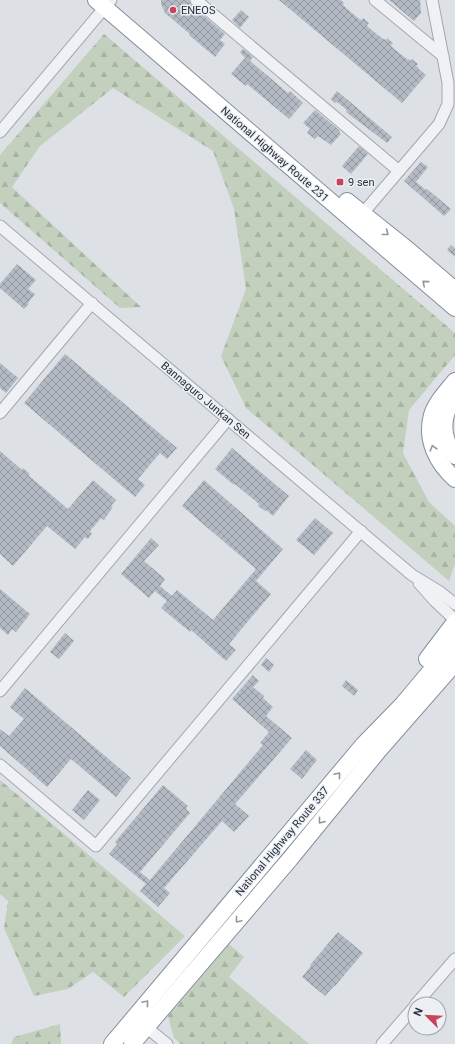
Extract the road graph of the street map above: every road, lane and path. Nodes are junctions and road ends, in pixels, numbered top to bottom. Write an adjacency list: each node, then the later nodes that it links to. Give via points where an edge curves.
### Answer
1 (196, 0): 7 (street)
2 (375, 0): 5 (street)
3 (432, 0): 5 (street)
4 (107, 2): 6 (street); 8 (highway, National Highway Route 231)
5 (443, 56): 7 (street, via 449,92 448,104 439,124)
6 (0, 132)
7 (399, 171): 8 (street)
8 (359, 218): 10 (highway, National Highway Route 231, one-way to 10); 14 (highway, National Highway Route 231, one-way to 8)
9 (0, 226): 13 (street, Bannaguro Junkan Sen)
10 (407, 249): 11 (highway, National Highway Route 231); 12 (highway, National Highway Route 231)
11 (455, 281)
12 (455, 290)
13 (92, 303): 17 (street); 18 (street, Bannaguro Junkan Sen)
14 (455, 308)
15 (455, 381): 20 (highway, one-way to 15, via 444,469 433,450 430,433 432,415 440,399)
16 (455, 396): 19 (highway, via 449,404 444,422 445,439)
17 (0, 413)
18 (228, 419): 21 (street, Bannaguro Junkan Sen); 28 (street)
19 (455, 456)
20 (455, 479)
21 (361, 530): 22 (street, Bannaguro Junkan Sen); 31 (street, via 96,846)
22 (412, 575): 23 (street, Bannaguro Junkan Sen); 24 (street, Bannaguro Junkan Sen)
23 (455, 604)
24 (453, 619): 29 (highway)
25 (455, 642): 29 (highway, National Highway Route 337, via 403,704)
26 (455, 663): 30 (highway, National Highway Route 337)
27 (455, 676): 30 (highway)
28 (0, 691)
29 (364, 744): 35 (highway, National Highway Route 337, one-way to 29)
30 (379, 750): 35 (highway, National Highway Route 337, one-way to 35, via 290,859)
31 (0, 765)
32 (455, 959): 33 (street)
33 (424, 996)
34 (407, 1015): 39 (street)
35 (140, 1022): 36 (highway, National Highway Route 337); 37 (highway, National Highway Route 337); 38 (street)
36 (112, 1044)
37 (132, 1044)
38 (167, 1044)
39 (382, 1044)

